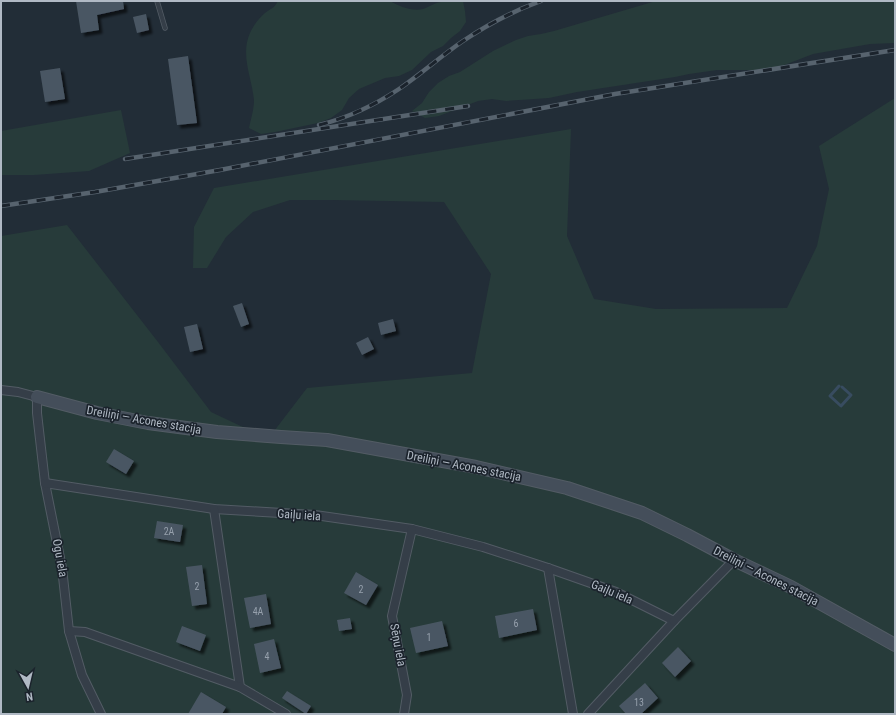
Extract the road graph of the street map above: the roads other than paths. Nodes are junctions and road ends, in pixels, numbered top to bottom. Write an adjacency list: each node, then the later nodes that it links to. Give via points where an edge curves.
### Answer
1 (157, 1): 2 (lane)
2 (165, 28)
3 (1, 390): 4 (street, Dreiliņi — Acones stacija)
4 (37, 397): 5 (street, Ogu iela); 8 (street, Dreiliņi — Acones stacija, via 148,423 217,432 328,440 476,467 567,488 642,513)
5 (46, 483): 6 (street, Gaiļu iela); 11 (street, Ogu iela, via 62,568)
6 (214, 509): 7 (street, Gaiļu iela, via 315,515); 13 (street)
7 (412, 529): 9 (street, Gaiļu iela, via 483,546); 16 (street, Sēņu iela, via 392,616 407,695)
8 (734, 560): 10 (street); 12 (street, Dreiliņi — Acones stacija, via 791,587)
9 (548, 568): 10 (street, Gaiļu iela, via 616,592); 17 (street)
10 (674, 621): 18 (street)
11 (69, 631): 13 (street, via 85,632); 14 (street, Ogu iela, via 82,675)
12 (895, 645)
13 (240, 687): 15 (street)
14 (101, 714)
15 (286, 714)
16 (404, 714)
17 (573, 714)
18 (588, 714)

